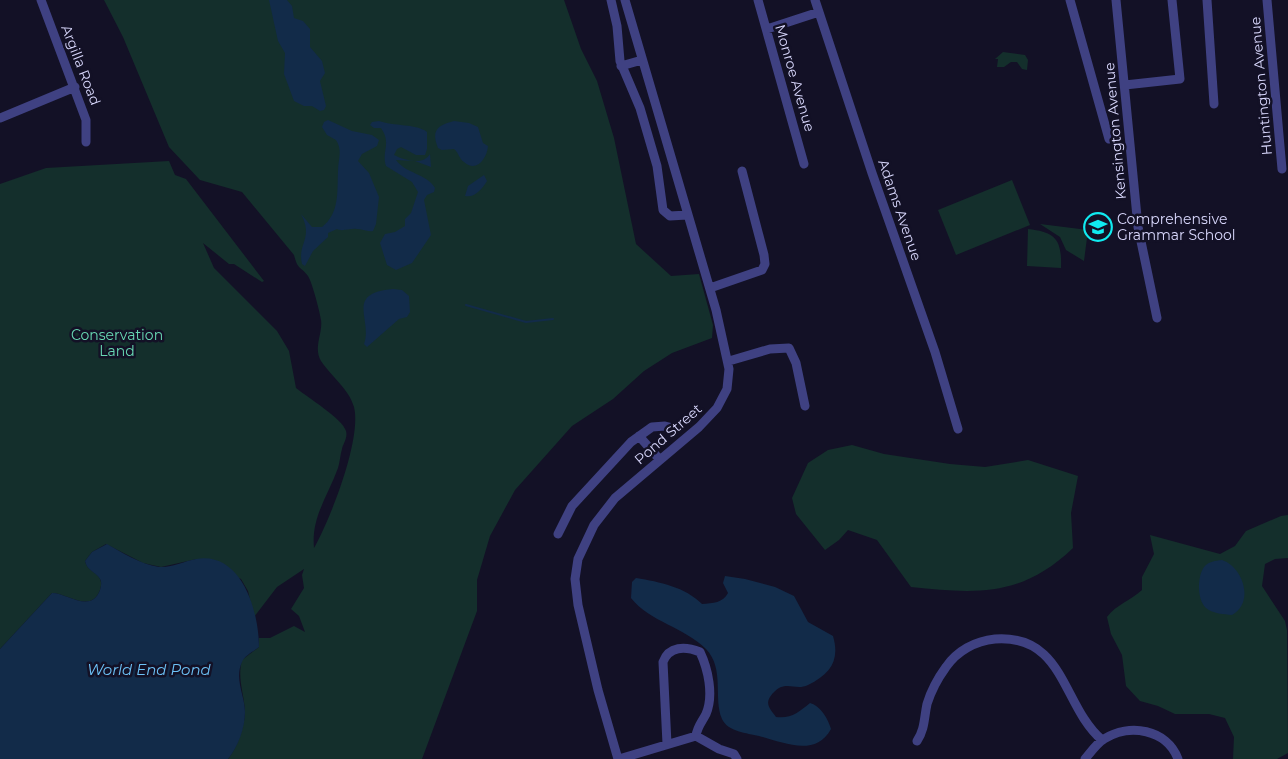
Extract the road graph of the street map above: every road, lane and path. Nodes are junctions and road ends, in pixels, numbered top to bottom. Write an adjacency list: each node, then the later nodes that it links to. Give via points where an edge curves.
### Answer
1 (41, 0): 16 (street, Argilla Road)
2 (611, 0): 14 (street)
3 (625, 0): 13 (street, Pond Street)
4 (758, 0): 12 (street, Monroe Avenue)
5 (815, 0): 11 (street, Adams Avenue)
6 (1070, 0): 19 (street)
7 (1116, 0): 15 (street, Kensington Avenue)
8 (1172, 0): 15 (street, via 1180,79)
9 (1207, 0): 17 (street)
10 (1267, 0): 22 (street, Huntington Avenue)
11 (819, 12): 12 (street); 30 (street, Adams Avenue, via 935,352)
12 (767, 29): 21 (street, Monroe Avenue)
13 (642, 60): 14 (street); 24 (street, Pond Street)
14 (621, 66): 24 (street, via 643,117 657,166 664,212 670,216)
15 (1125, 85): 26 (street, Kensington Avenue, via 1138,227)
16 (76, 87): 18 (street); 20 (street, Argilla Road, via 86,120)
17 (1214, 104)
18 (0, 118)
19 (1109, 139)
20 (86, 142)
21 (804, 164)
22 (1282, 169)
23 (742, 171): 25 (street, via 765,264 762,270)
24 (687, 215): 25 (street, Pond Street)
25 (710, 288): 27 (street, Pond Street)
26 (1157, 318)
27 (729, 361): 28 (street, via 789,348 796,363); 32 (street, Pond Street, via 729,382 721,402)
28 (805, 406)
29 (677, 429): 31 (street, via 656,426)
30 (958, 429)
31 (639, 436): 32 (street); 33 (street, via 572,506)
32 (660, 460): 38 (street, Pond Street, via 615,498 602,514 585,540 576,565 578,605)
33 (558, 534)
34 (696, 736): 37 (street); 37 (street, via 708,703 706,666 700,652 681,648 666,654 662,662); 39 (street, via 734,754)
35 (1102, 740): 36 (street, via 1087,725 1052,662 1030,646 993,639 972,645 946,666 929,699 925,723); 40 (street); 41 (street, via 1119,732 1140,730 1159,736)
36 (917, 741)
37 (667, 744): 38 (street)
38 (618, 759)
39 (737, 759)
40 (1085, 759)
41 (1178, 759)

